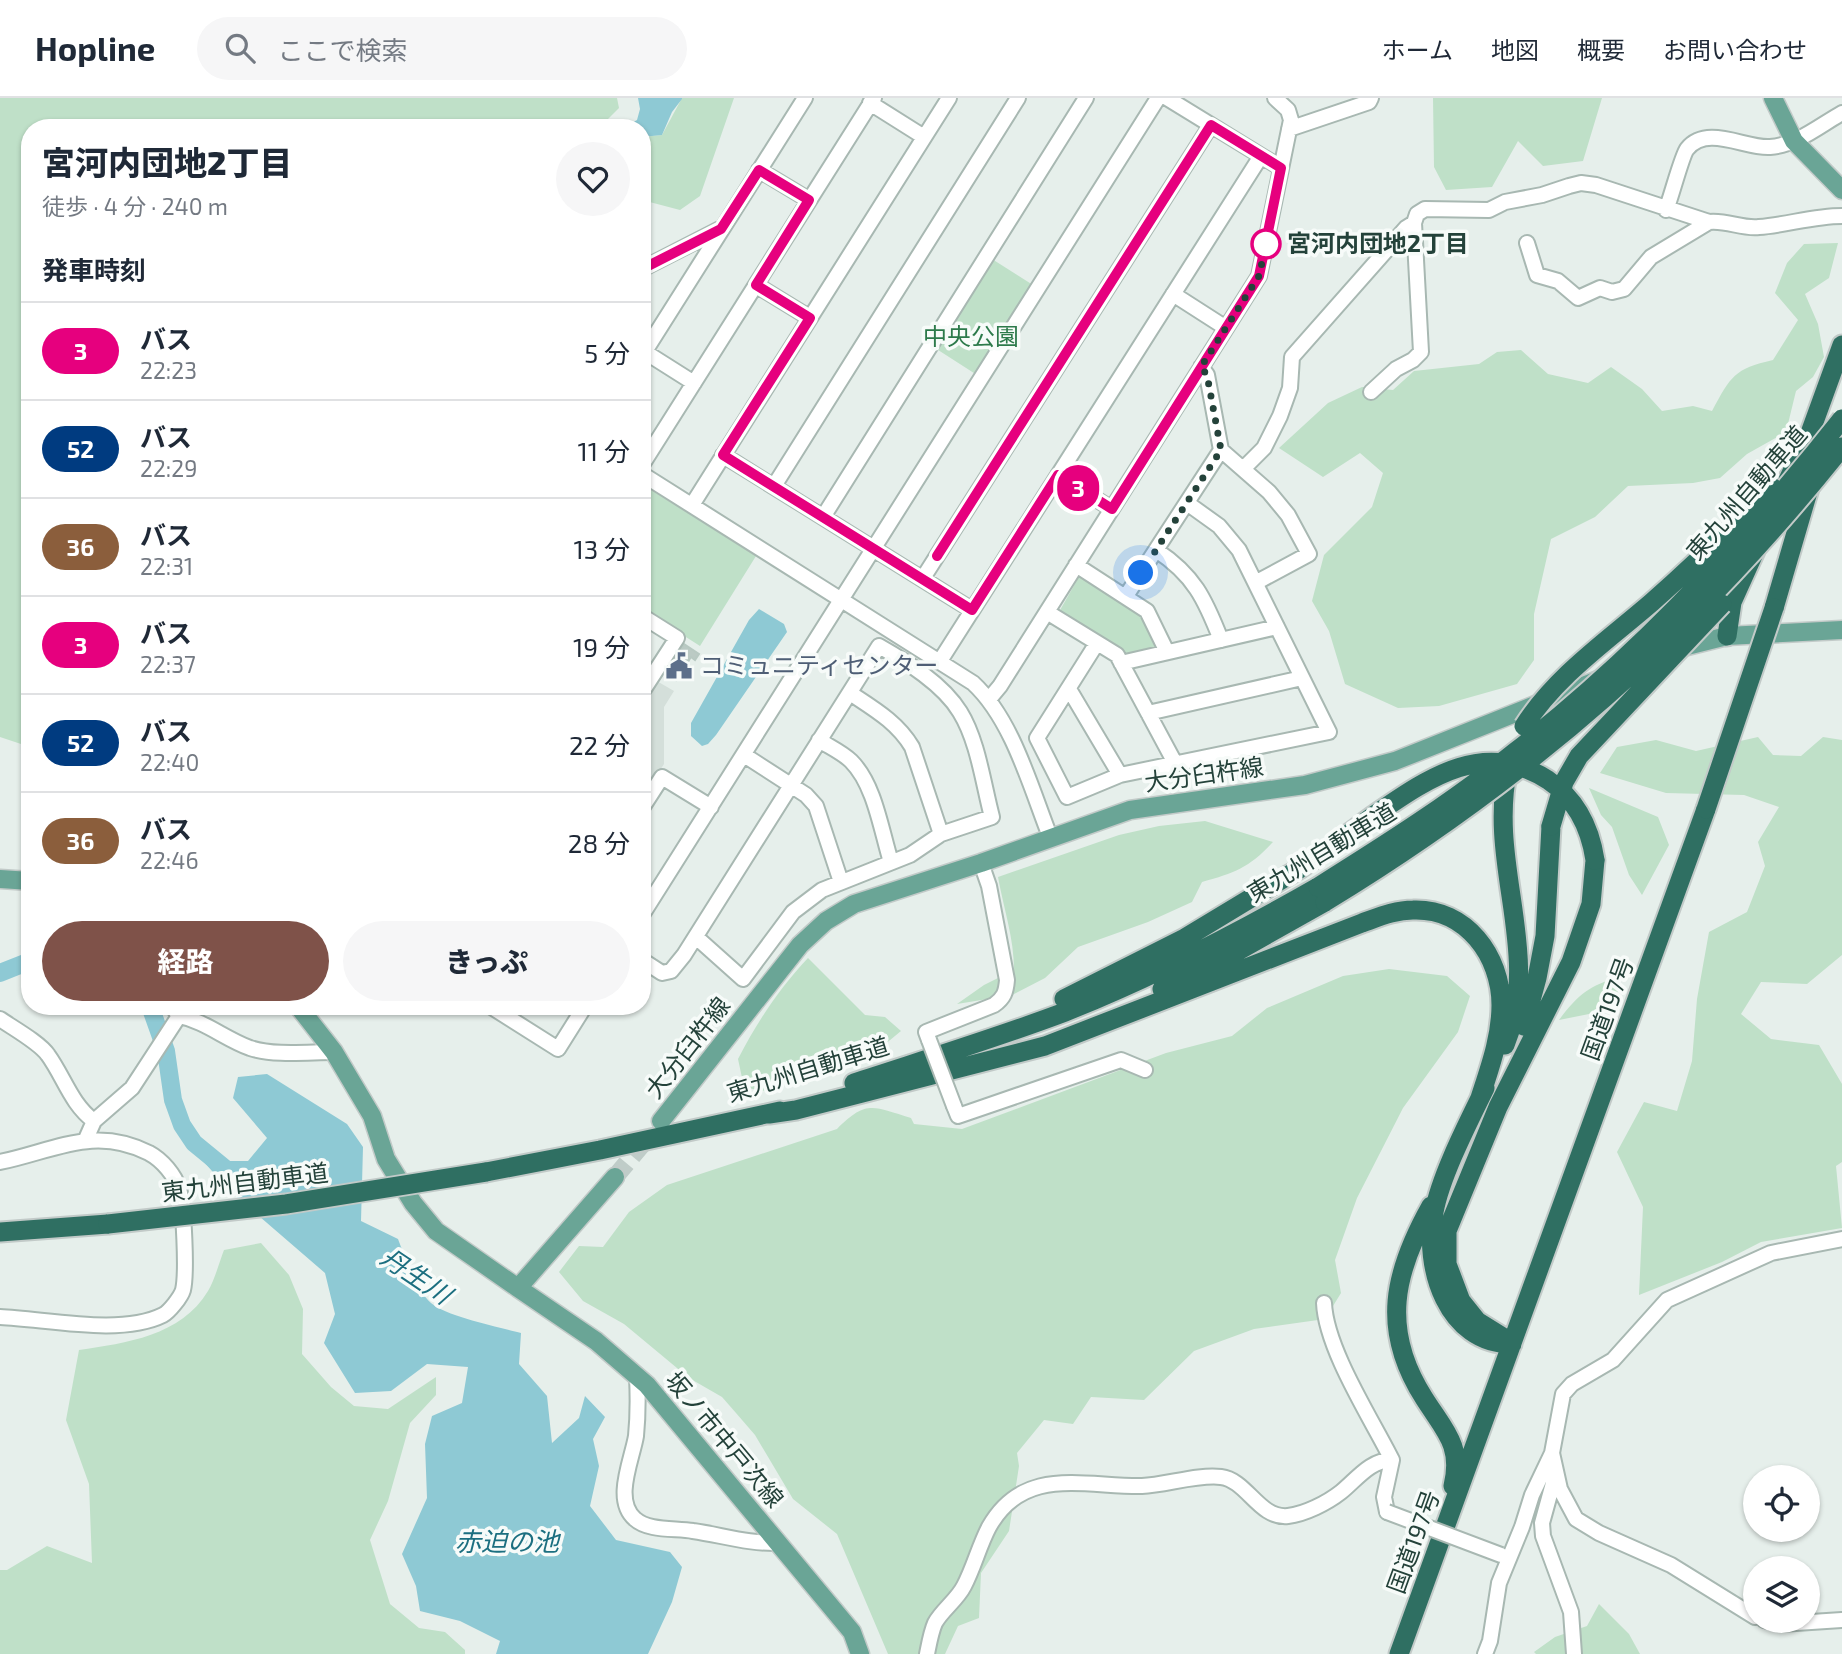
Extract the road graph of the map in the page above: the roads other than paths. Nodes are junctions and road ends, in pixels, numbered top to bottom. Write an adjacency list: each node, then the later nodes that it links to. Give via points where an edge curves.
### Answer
1 (805, 98): 19 (street)
2 (949, 98): 15 (street)
3 (1018, 98): 50 (street)
4 (1086, 98): 54 (street)
5 (1158, 98): 55 (street)
6 (1167, 98): 13 (street)
7 (1275, 98): 11 (street)
8 (1371, 98): 14 (street)
9 (1773, 98): 16 (main road)
10 (872, 101): 15 (street); 21 (street)
11 (1292, 104): 14 (street)
12 (1842, 113): 16 (street)
13 (1211, 125): 17 (street); 58 (street)
14 (1289, 130): 18 (street)
15 (924, 137): 31 (street)
16 (1794, 141): 20 (main road); 22 (street, via 1768,148 1722,139 1697,142 1687,149)
17 (1261, 156): 18 (street); 30 (street)
18 (1281, 168): 32 (street, via 1259,276)
19 (759, 170): 21 (street); 26 (street)
20 (1842, 190)
21 (809, 200): 29 (street)
22 (1666, 210): 24 (street); 25 (street, via 1581,183 1489,209 1425,209 1417,214)
23 (1842, 216): 24 (street, via 1756,228)
24 (1709, 222): 27 (street, via 1651,257 1623,289 1600,288 1578,298 1558,281 1537,275)
25 (1415, 223): 39 (street, via 1421,352); 46 (street, via 1405,228 1292,357 1290,388 1280,416 1264,448)
26 (721, 229): 28 (street); 33 (street)
27 (1527, 243)
28 (651, 264)
29 (756, 285): 31 (street); 38 (street)
30 (1173, 294): 32 (street); 48 (street)
31 (810, 318): 45 (street)
32 (1226, 328): 36 (street)
33 (651, 343)
34 (1842, 345): 67 (highway, via 1810,433 1732,602)
35 (651, 358): 38 (street)
36 (1201, 367): 43 (street, via 1207,375); 53 (street)
37 (1842, 373): 114 (highway, 国道197号, bridge, via 1774,608)
38 (694, 383): 44 (street)
39 (1371, 392)
40 (1842, 410): 106 (highway, bridge, via 1710,549 1558,684 1524,726 1510,760 1501,822 1519,952 1518,1001 1510,1034)
41 (1842, 419): 93 (highway, 東九州自動車道, bridge, via 1720,563 1609,673 1472,785)
42 (1842, 447): 47 (highway, 東九州自動車道, bridge)
43 (1221, 450): 46 (street); 51 (street)
44 (651, 451)
45 (723, 455): 50 (street); 52 (street)
46 (1244, 468): 59 (street, via 1287,514 1309,554)
47 (1822, 472): 93 (highway, 東九州自動車道, bridge, via 1725,583 1611,694 1484,797 1385,866); 107 (highway, bridge, via 1728,596 1579,756 1564,782 1551,826 1542,958)
48 (1058, 475): 53 (street); 62 (street)
49 (651, 480): 52 (street)
50 (774, 486): 54 (street)
51 (1187, 502): 56 (street); 59 (street, via 1219,526)
52 (692, 505): 61 (street)
53 (1112, 509): 57 (street)
54 (823, 517): 55 (street)
55 (873, 548): 58 (street); 61 (street)
56 (1156, 550): 60 (street); 68 (street, via 1195,584)
57 (1076, 565): 60 (street); 63 (street)
58 (923, 578): 62 (street)
59 (1257, 582): 65 (street)
60 (1126, 596): 70 (street, via 1150,616)
61 (841, 599): 71 (street); 80 (street)
62 (972, 610): 71 (street)
63 (1047, 612): 69 (street); 77 (street)
64 (651, 622): 73 (street, via 677,638)
65 (1277, 627): 68 (street); 74 (street)
66 (1842, 630): 67 (main road, 大分臼杵線)
67 (1727, 636): 87 (main road, 大分臼杵線, via 1688,644 1395,761 1305,785 1129,810)
68 (1222, 640): 70 (street)
69 (1097, 643): 72 (street, via 1117,655); 75 (street)
70 (1167, 652): 72 (street)
71 (940, 661): 77 (street)
72 (1121, 663): 78 (street)
73 (651, 678)
74 (1302, 678): 78 (street); 81 (street, via 1329,732)
75 (1069, 689): 82 (street); 82 (street, via 1037,738 1067,797)
76 (850, 693): 79 (street); 86 (street, via 905,734); 86 (street, via 879,646 945,694 960,711 992,817)
77 (990, 698): 87 (street)
78 (1148, 713): 81 (street)
79 (819, 740): 83 (street); 88 (street, via 850,759 860,771)
80 (744, 755): 83 (street); 85 (street)
81 (1175, 763): 82 (street)
82 (1120, 775)
83 (791, 785): 92 (street, via 816,806); 95 (street)
84 (651, 794): 85 (street, via 662,777)
85 (711, 807): 94 (street)
86 (941, 834): 88 (street, via 911,855)
87 (1051, 839): 89 (main road, 大分臼杵線)
88 (891, 862): 92 (street)
89 (981, 863): 105 (street, bridge, via 1006,991 994,1005 926,1032 958,1116 1121,1060); 110 (main road, 大分臼杵線, via 854,904 827,922 800,946)
90 (0, 879): 91 (main road)
91 (21, 880)
92 (841, 882): 95 (street, via 793,912 743,979)
93 (1321, 894): 104 (highway, 東九州自動車道, via 1114,991); 108 (highway, 東九州自動車道, via 1222,961 1122,1006 971,1057)
94 (651, 901)
95 (696, 937): 96 (street, via 671,971 662,973)
96 (651, 966)
97 (175, 1015): 109 (street, via 132,1088)
98 (179, 1015): 103 (street, via 249,1048)
99 (305, 1015): 103 (main road)
100 (504, 1015): 101 (street, via 558,1049)
101 (579, 1015)
102 (0, 1019): 109 (street, via 46,1052 70,1094)
103 (334, 1052): 119 (main road, via 372,1116 386,1159 413,1203 436,1231)
104 (918, 1062): 107 (highway, bridge, via 1134,965 1299,869 1421,783 1451,769 1491,762 1527,769 1558,788 1583,818 1595,860 1591,904 1571,962); 111 (highway, 東九州自動車道)
105 (1145, 1070)
106 (1480, 1098): 108 (highway, via 1499,1035 1501,1004 1496,974 1484,946 1463,925 1440,913 1413,909 1362,923 1045,1046); 116 (highway)
107 (1498, 1107): 121 (highway, via 1447,1231 1450,1275)
108 (769, 1114): 111 (highway, 東九州自動車道)
109 (94, 1121): 112 (street)
110 (661, 1121)
111 (701, 1127): 117 (highway, 東九州自動車道, bridge, via 600,1150 286,1204)
112 (86, 1139): 113 (street); 122 (street, via 151,1153 167,1167 179,1189 183,1291 166,1314 134,1324)
113 (0, 1163)
114 (1577, 1166): 121 (highway, via 1546,1228 1513,1316 1493,1324); 123 (highway, 国道197号)
115 (615, 1177): 119 (main road)
116 (1441, 1189): 123 (highway, via 1432,1239 1448,1307 1461,1325 1478,1337); 130 (highway, via 1402,1267 1396,1315 1411,1374 1454,1448 1454,1481)
117 (0, 1232)
118 (1842, 1239): 125 (street, via 1771,1253 1667,1300 1613,1360 1563,1394)
119 (518, 1288): 124 (main road, 坂ノ市中戸次線, via 596,1341)
120 (1324, 1303): 126 (street, via 1329,1334)
121 (1468, 1312): 123 (highway)
122 (0, 1317)
123 (1512, 1344): 130 (highway, 国道197号)
124 (637, 1377): 128 (main road, 坂ノ市中戸次線); 128 (street, via 635,1437 625,1491 626,1506 635,1519 648,1526)
125 (1552, 1453): 127 (street); 129 (street)
126 (1392, 1460): 129 (street, bridge, via 1384,1497 1387,1512); 135 (street, via 1380,1460 1320,1505 1288,1516 1274,1514 1220,1477 1140,1486 1038,1485 1005,1506 989,1527 964,1587 936,1622)
127 (1555, 1476): 131 (street, via 1576,1519 1671,1565); 138 (street, via 1543,1536 1571,1612)
128 (778, 1544): 134 (main road, 坂ノ市中戸次線, via 852,1632)
129 (1505, 1556): 137 (street)
130 (1433, 1561): 136 (highway, 国道197号)
131 (1743, 1610)
132 (1842, 1620): 133 (street)
133 (1820, 1621)
134 (860, 1654)
135 (927, 1654)
136 (1399, 1654)
137 (1485, 1654)
138 (1574, 1654)

